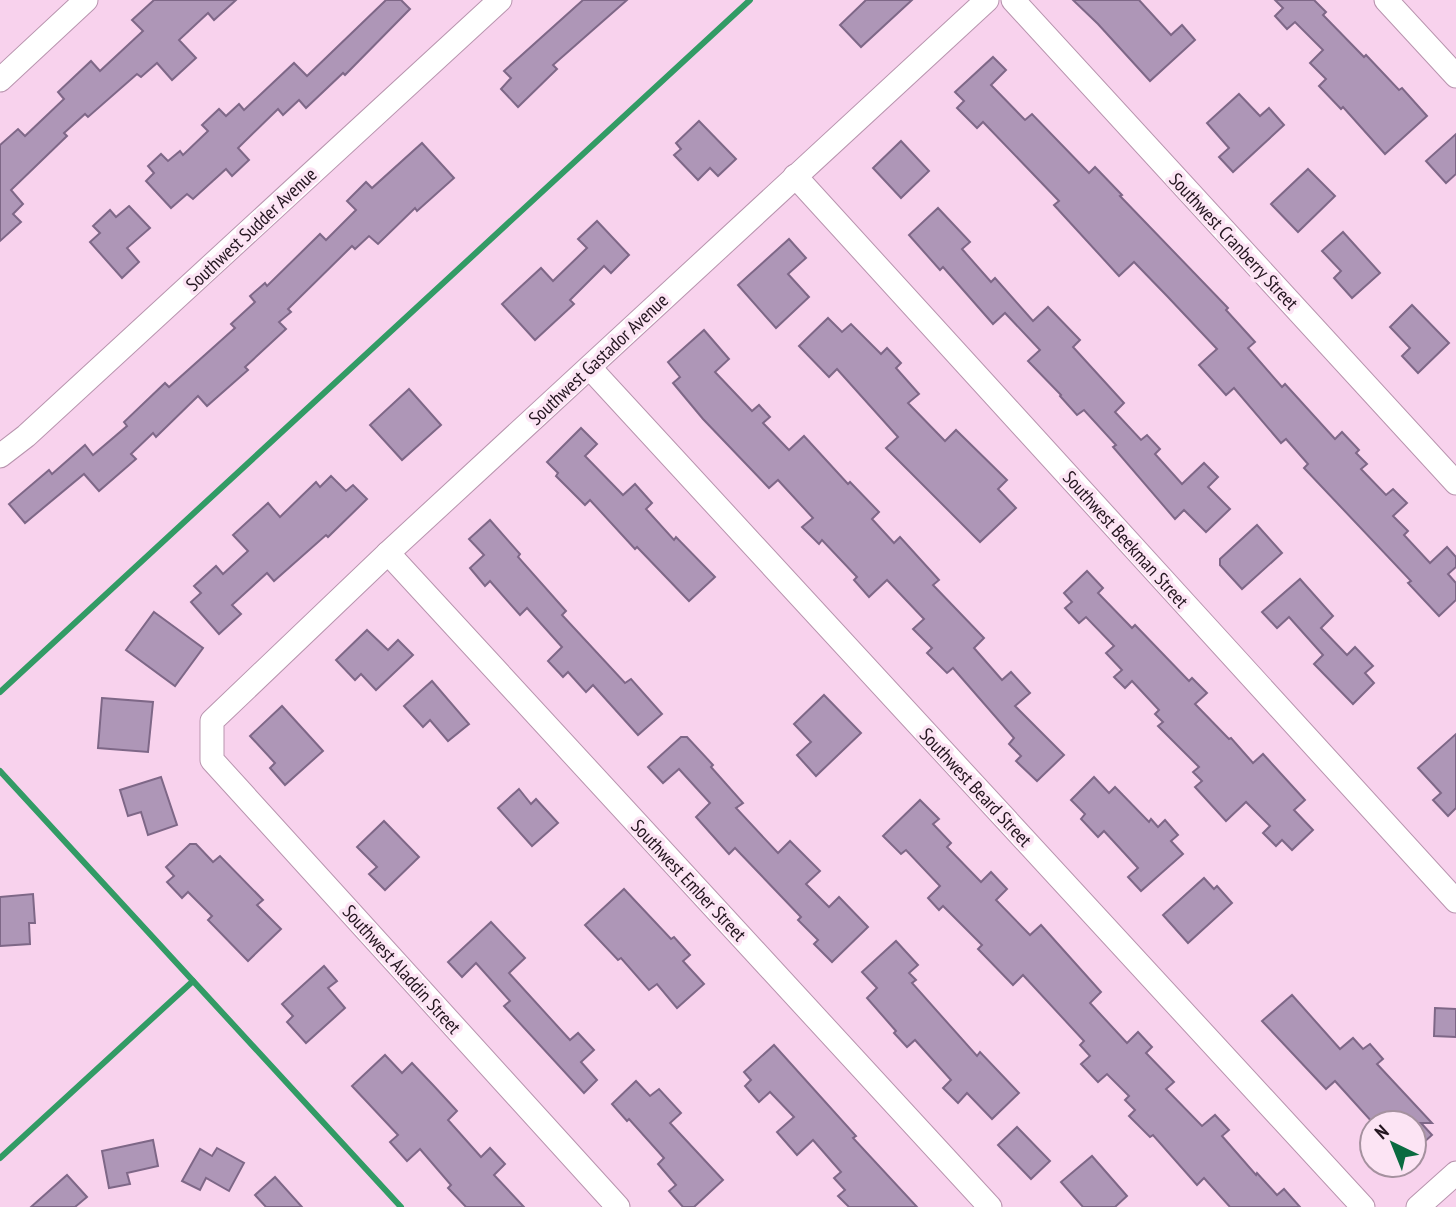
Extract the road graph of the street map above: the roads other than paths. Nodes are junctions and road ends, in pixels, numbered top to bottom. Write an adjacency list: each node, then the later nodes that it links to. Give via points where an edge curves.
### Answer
1 (86, 0): 7 (street)
2 (500, 0): 10 (street, Southwest Sudder Avenue)
3 (987, 0): 8 (street, Southwest Gastador Avenue)
4 (1013, 0): 11 (street, Southwest Cranberry Street)
5 (1386, 0): 6 (street)
6 (1456, 76)
7 (0, 80)
8 (795, 176): 9 (street, Southwest Gastador Avenue); 14 (street, Southwest Beekman Street)
9 (590, 368): 12 (street, Southwest Gastador Avenue); 18 (street, Southwest Beard Street)
10 (0, 456)
11 (1456, 483)
12 (388, 553): 13 (street, Southwest Gastador Avenue); 17 (street, Southwest Ember Street)
13 (212, 721): 16 (street, Southwest Aladdin Street, via 212,760)
14 (1456, 901)
15 (1456, 1172): 19 (street)
16 (618, 1207)
17 (990, 1207)
18 (1363, 1207)
19 (1418, 1207)

